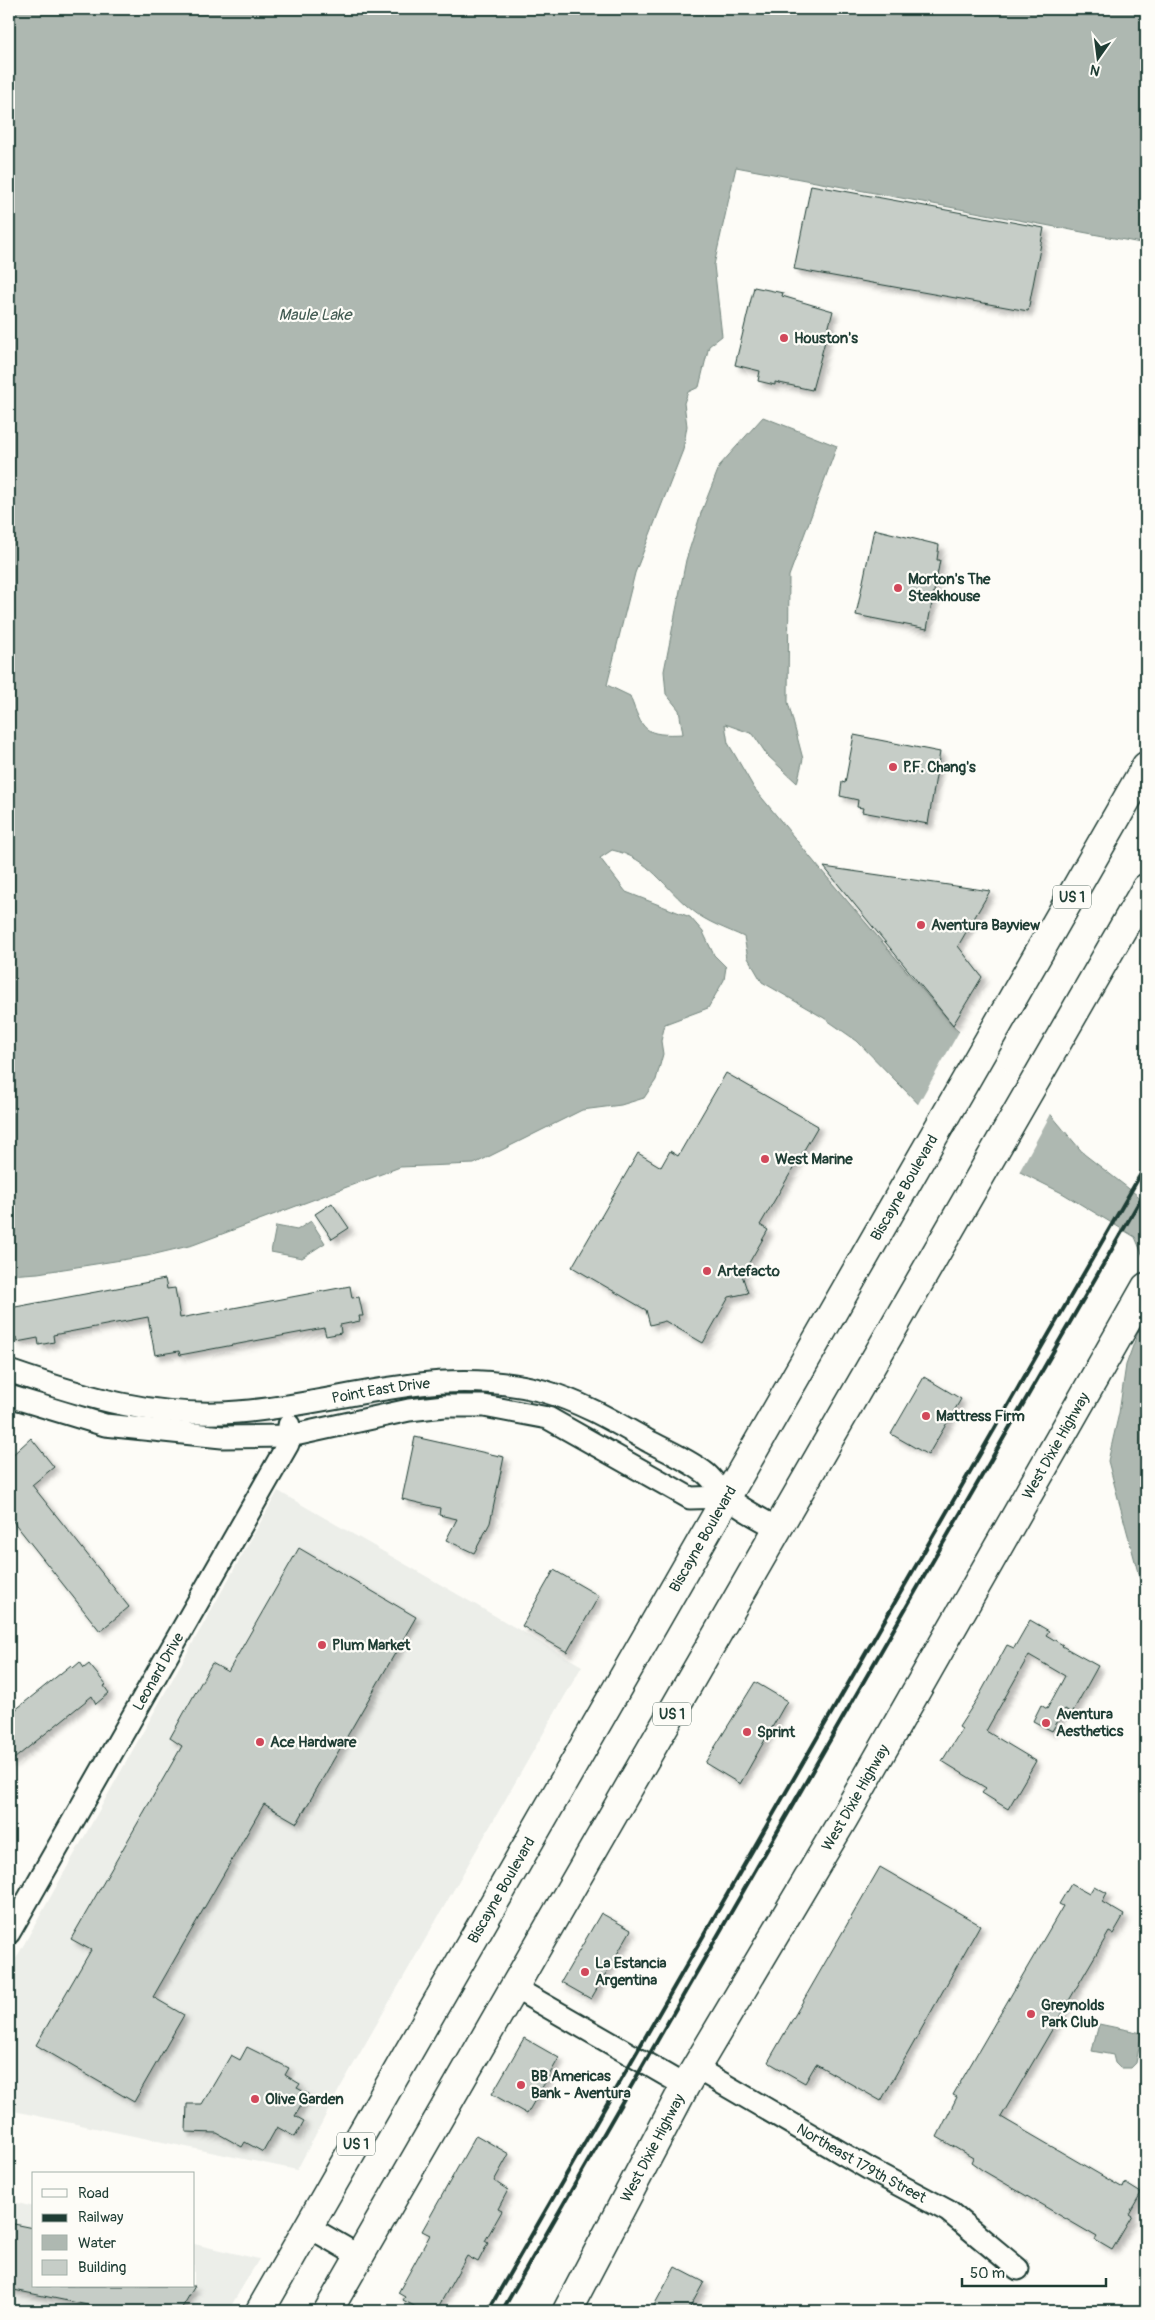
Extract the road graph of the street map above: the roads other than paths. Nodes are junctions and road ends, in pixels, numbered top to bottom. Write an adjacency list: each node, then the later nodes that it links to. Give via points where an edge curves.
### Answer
1 (1146, 766): 8 (main road, Biscayne Boulevard / US 1)
2 (1146, 888): 9 (main road, US 1)
3 (1146, 1286): 12 (main road, West Dixie Highway, via 852,1805)
4 (9, 1371): 6 (street, Point East Drive, via 93,1400 168,1411 238,1412)
5 (9, 1396): 7 (street, Point East Drive, via 79,1419 116,1427 219,1437)
6 (288, 1406): 7 (street, Leonard Drive); 8 (street, Point East Drive, via 406,1384 500,1382 580,1402 706,1472)
7 (290, 1436): 8 (street, Point East Drive, via 408,1410 484,1406 548,1418 690,1498); 10 (street, Leonard Drive)
8 (727, 1497): 9 (street, Point East Drive); 13 (main road, Biscayne Boulevard / US 1)
9 (778, 1529): 11 (main road, US 1)
10 (9, 1933)
11 (514, 1988): 12 (street, Northeast 179th Street); 14 (main road, US 1)
12 (691, 2077): 15 (street, Northeast 179th Street, via 948,2211); 18 (main road, West Dixie Highway)
13 (309, 2227): 14 (street); 16 (main road, Biscayne Boulevard / US 1)
14 (359, 2256): 17 (main road, US 1)
15 (1018, 2269)
16 (260, 2311)
17 (328, 2311)
18 (567, 2311)

